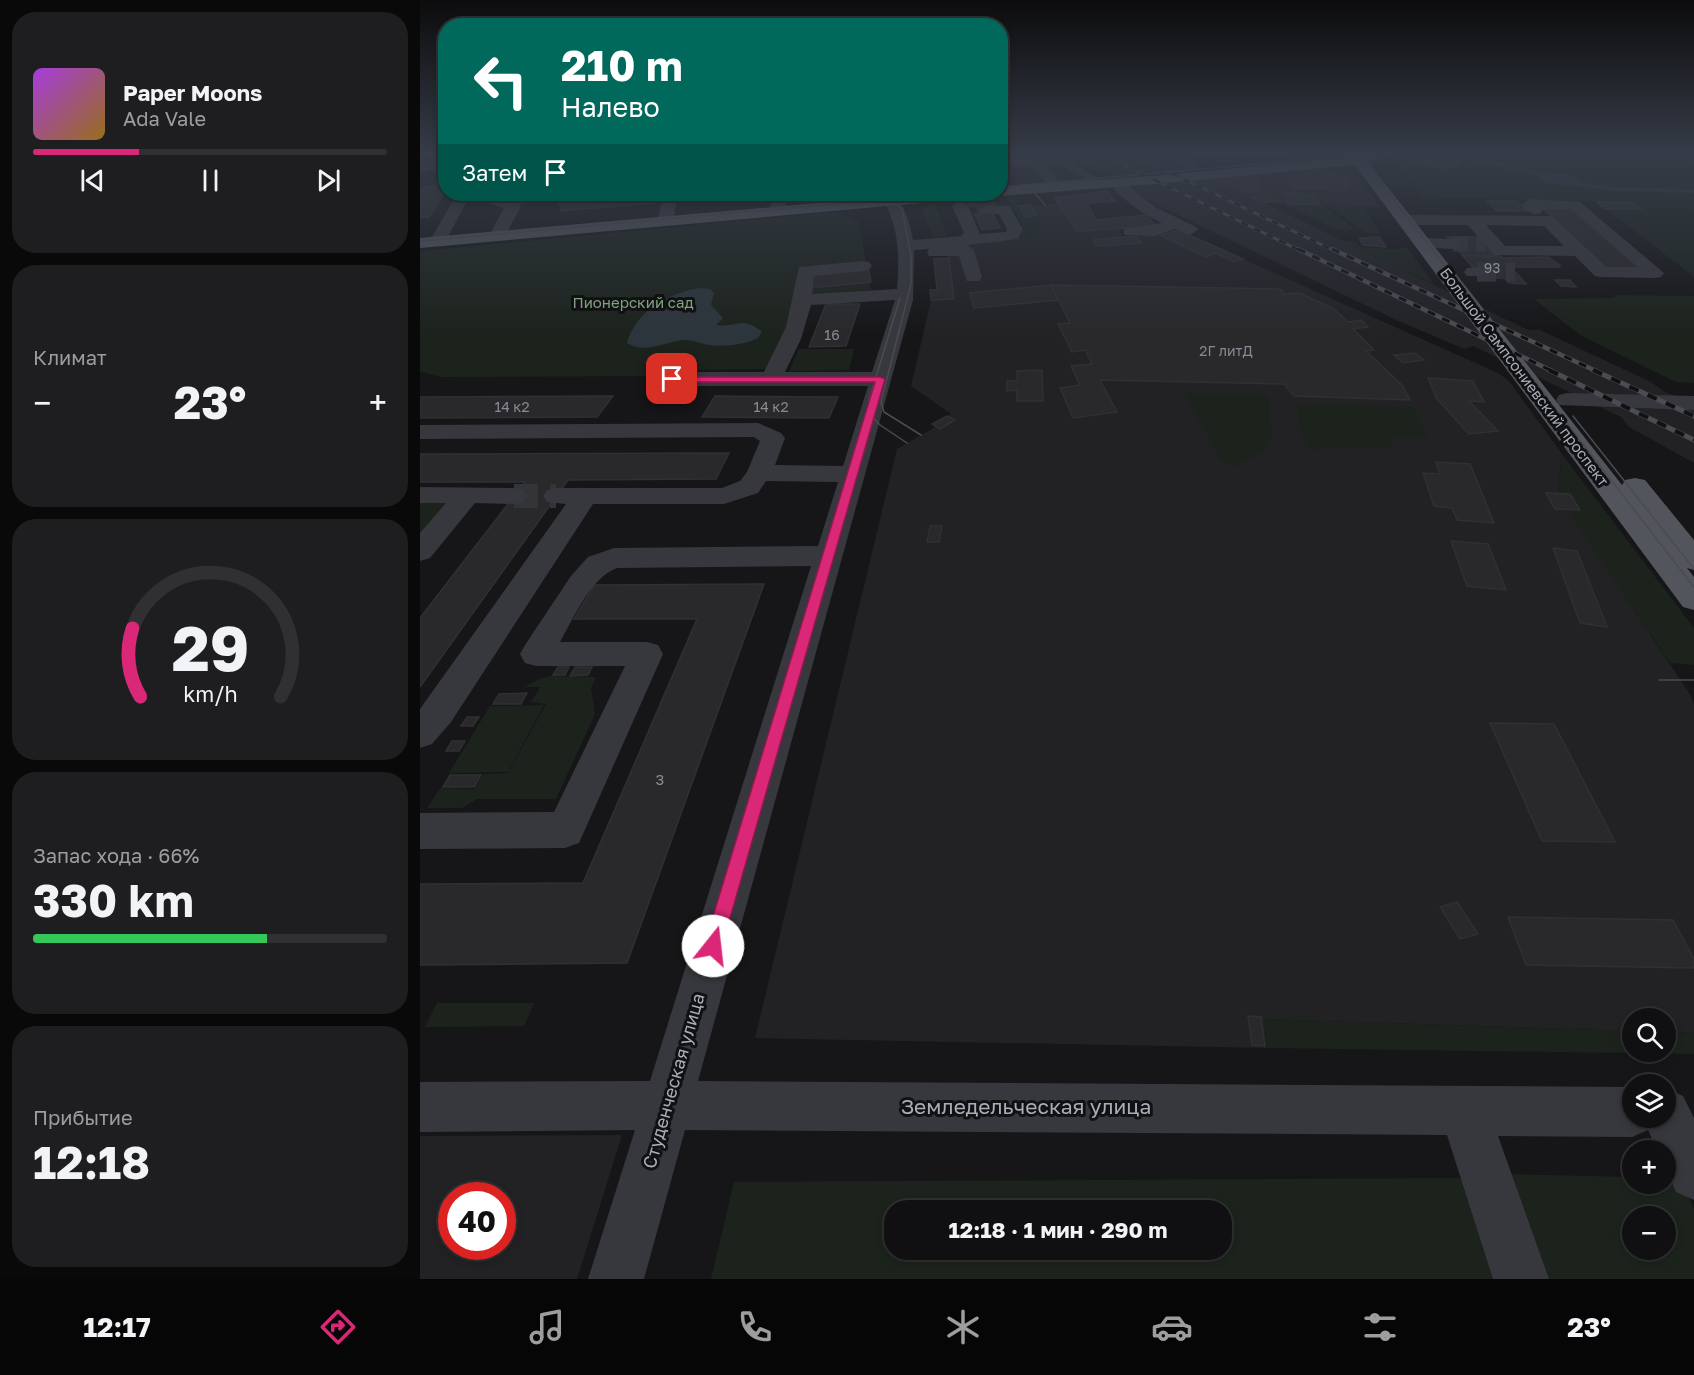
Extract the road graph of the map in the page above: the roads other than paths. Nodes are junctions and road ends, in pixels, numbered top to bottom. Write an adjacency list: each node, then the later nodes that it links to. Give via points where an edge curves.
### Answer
1 (455, 215): 18 (street)
2 (508, 215): 15 (street)
3 (683, 215): 12 (main road)
4 (898, 215): 22 (street, Студенческая улица)
5 (971, 215): 20 (street, via 972,234)
6 (1008, 215): 20 (street, via 1015,229 1012,236)
7 (1155, 215): 16 (street, via 1183,227)
8 (1401, 215): 19 (main road, Большой Сампсониевский проспект)
9 (1414, 215): 19 (main road, Большой Сампсониевский проспект)
10 (1541, 215): 14 (street)
11 (1587, 215): 24 (street, via 1656,273 1601,272)
12 (666, 217): 15 (main road)
13 (1472, 220): 14 (street); 19 (street); 23 (street, via 1489,244 1500,251)
14 (1548, 221): 24 (street)
15 (499, 232): 18 (main road)
16 (1131, 232)
17 (420, 235): 18 (main road)
18 (441, 237): 21 (main road)
19 (1434, 238): 33 (main road, Большой Сампсониевский проспект); 44 (main road, Большой Сампсониевский проспект)
20 (966, 240): 22 (street)
21 (420, 243)
22 (906, 250): 27 (street, via 966,250); 28 (street, Студенческая улица)
23 (1550, 251): 24 (street); 26 (street)
24 (1579, 251)
25 (863, 266): 29 (street, via 805,271)
26 (1564, 266)
27 (973, 277)
28 (905, 294): 29 (street); 32 (street, Студенческая улица)
29 (804, 300): 31 (street, via 801,317)
30 (682, 365): 31 (street, via 672,379)
31 (771, 379): 32 (street)
32 (880, 379): 37 (street, Студенческая улица)
33 (1567, 400): 34 (street); 43 (main road, Большой Сампсониевский проспект)
34 (1694, 402)
35 (420, 432): 36 (street, via 758,430 774,438)
36 (759, 473): 37 (street); 45 (street, via 749,487 724,496 570,496 439,712)
37 (853, 474): 42 (street, Студенческая улица)
38 (420, 495): 39 (street)
39 (468, 495): 40 (street); 41 (street)
40 (514, 496)
41 (420, 551)
42 (829, 556): 46 (street, via 614,558 598,564 581,583 536,654 647,654 565,830); 47 (street, Студенческая улица)
43 (1694, 560)
44 (1694, 599)
45 (420, 733)
46 (420, 831)
47 (668, 1105): 48 (street, Земледельческая улица); 49 (street, Земледельческая улица); 53 (street, Студенческая улица)
48 (420, 1107)
49 (1464, 1110): 50 (street, Земледельческая улица); 54 (street)
50 (1622, 1112)
51 (1672, 1128): 52 (street)
52 (1694, 1173)
53 (616, 1279)
54 (1521, 1279)

